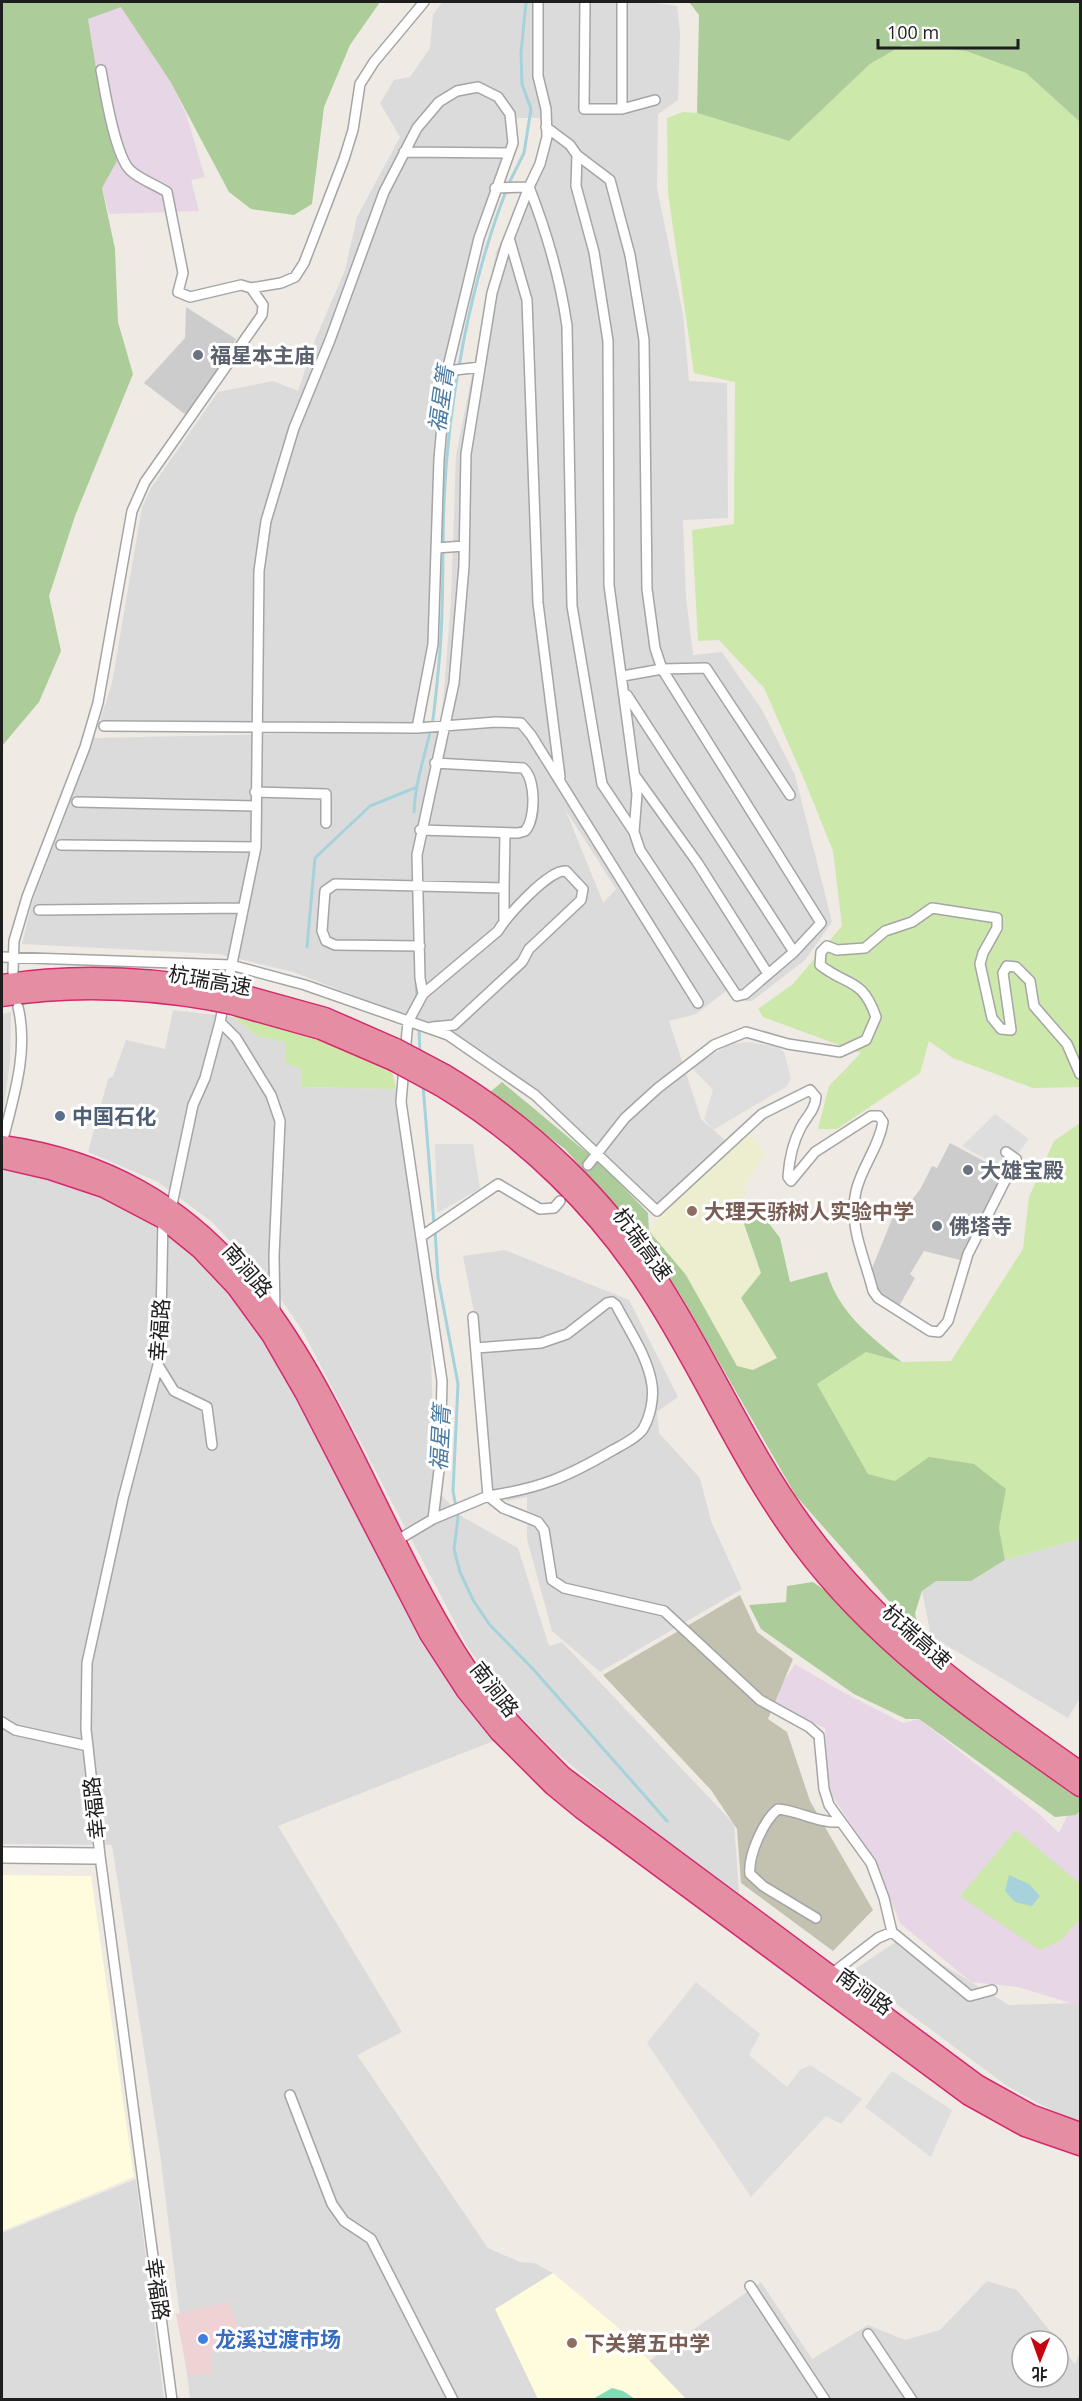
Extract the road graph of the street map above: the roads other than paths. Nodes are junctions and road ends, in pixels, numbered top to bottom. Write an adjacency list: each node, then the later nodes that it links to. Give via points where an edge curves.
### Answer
1 (424, 2): 15 (street, via 360,84 347,149 304,263 295,277)
2 (538, 2): 8 (street, via 538,76)
3 (585, 2): 7 (street, via 584,109)
4 (622, 2): 7 (street)
5 (101, 70): 15 (street, via 116,140 126,164 167,192 183,273 178,292 190,297 241,285)
6 (655, 100): 7 (street)
7 (622, 109)
8 (546, 127): 11 (street); 13 (street, via 540,164)
9 (404, 152): 10 (street); 10 (street, 幸福路, via 417,128 439,102 457,91 478,87 498,97 510,114 513,143); 26 (street, 幸福路, via 366,236 294,429 266,521 259,571)
10 (509, 153): 12 (street, 幸福路)
11 (577, 155): 20 (street, via 610,180 632,266 644,340 647,589 655,648); 21 (street, via 576,186 594,252 608,341 609,585)
12 (498, 187): 13 (street); 17 (street, 幸福路, via 479,238)
13 (529, 188): 14 (street); 36 (street, via 550,243 567,326 572,606 591,723 602,784)
14 (509, 238): 16 (street, via 492,293); 29 (street, via 527,300 538,603)
15 (251, 288): 47 (street, via 260,296 262,315 145,482 132,512 98,703)
16 (480, 367): 17 (street); 18 (street, via 466,454)
17 (451, 370): 19 (street, 幸福路, via 439,459)
18 (464, 546): 19 (street); 23 (street, via 454,683)
19 (437, 548): 25 (street, 幸福路, via 433,644)
20 (662, 669): 21 (street); 31 (street, via 706,668); 46 (street, via 821,923)
21 (623, 676): 22 (street)
22 (625, 691): 28 (street); 46 (street)
23 (441, 725): 25 (street); 27 (street); 29 (street, via 521,723)
24 (104, 726): 26 (street)
25 (420, 727): 26 (street)
26 (257, 728): 30 (street, 幸福路)
27 (435, 763): 35 (street); 37 (street, via 518,766 527,771 531,778 530,824 522,832)
28 (635, 775): 36 (street); 49 (street, via 697,862)
29 (561, 783): 54 (street)
30 (255, 792): 33 (street, 幸福路); 34 (street, via 326,794)
31 (790, 795)
32 (77, 802): 33 (street)
33 (255, 806): 39 (street, 幸福路)
34 (326, 823)
35 (420, 830): 37 (street); 40 (street)
36 (634, 832): 49 (street, via 640,850 737,996)
37 (505, 833): 41 (street)
38 (61, 844): 39 (street)
39 (256, 847): 42 (street, 幸福路)
40 (417, 886): 41 (street); 45 (street); 45 (street, via 331,885 323,896 322,931 326,941 335,945)
41 (504, 888): 44 (street)
42 (242, 908): 43 (street); 48 (street, 幸福路)
43 (39, 910)
44 (504, 920): 52 (street, via 498,931); 58 (street, via 559,870 569,873 583,889 581,900 454,1025)
45 (420, 946): 52 (street)
46 (794, 952): 49 (street)
47 (7, 957): 48 (street); 50 (street)
48 (231, 965): 56 (street, 幸福路); 57 (street, via 305,985)
49 (768, 974)
50 (7, 978): 51 (highway, 杭瑞高速, via 125,978)
51 (214, 994): 53 (highway, 杭瑞高速, via 89,990); 60 (highway, 杭瑞高速, bridge, via 394,1054)
52 (423, 994): 57 (street, via 411,1011)
53 (2, 998)
54 (698, 1003)
55 (18, 1007): 61 (street, via 23,1024 22,1047)
56 (220, 1022): 67 (street, 幸福路, via 193,1105); 69 (street, via 236,1038 271,1095 280,1121)
57 (410, 1023): 58 (street); 68 (street, via 402,1102)
58 (427, 1027): 63 (street, via 461,1043 535,1095)
59 (1080, 1074): 63 (street, via 1067,1044 1034,1006 1030,981 1016,967 1008,966 1003,973 1011,1030 1002,1029 992,1018 980,964 997,928 997,918 932,908 912,922 885,931 865,948 837,950 827,946 821,952 820,965 869,996 876,1017 866,1040 840,1052 746,1032 714,1045 625,1118)
60 (443, 1081): 79 (highway, 杭瑞高速, via 482,1098 532,1137 587,1188 623,1230 675,1307 779,1491 854,1589 934,1665); 80 (highway, 杭瑞高速, via 540,1162 613,1239 660,1306 768,1498 851,1605 943,1689)
61 (2, 1144): 67 (highway, 南涧路, via 99,1171 130,1185)
62 (1006, 1152): 63 (street, via 1016,1159 968,1254 948,1322 939,1332 930,1331 878,1298 855,1232 856,1190 881,1138 884,1122 879,1116 871,1116 815,1152 791,1181 789,1164 795,1145 815,1106 816,1097 810,1090 762,1114 657,1211)
63 (599, 1153): 65 (street)
64 (2, 1159): 67 (highway, 南涧路, via 50,1170)
65 (588, 1165)
66 (560, 1201): 68 (street, via 554,1208 540,1209 498,1184)
67 (167, 1214): 69 (highway, 南涧路, via 228,1257); 72 (street, 幸福路); 76 (highway, 南涧路, via 218,1267 271,1335)
68 (425, 1233): 75 (street, via 442,1381 440,1462)
69 (275, 1317): 76 (highway, 南涧路, via 318,1388)
70 (473, 1317): 71 (street)
71 (476, 1348): 74 (street); 74 (street, via 541,1343 567,1334 612,1302 650,1371 653,1387 649,1417 641,1432 623,1444 567,1477 520,1492)
72 (158, 1365): 73 (street, via 174,1391 207,1407); 78 (street, 幸福路, via 87,1663)
73 (212, 1445)
74 (488, 1496): 75 (street); 81 (street, via 503,1508 538,1522 544,1530 552,1580 564,1588 664,1611 760,1700 819,1736 824,1789)
75 (433, 1519): 76 (street)
76 (390, 1544): 87 (highway, 南涧路, via 464,1663 522,1736 589,1798); 91 (highway, 南涧路, via 429,1634 466,1691 499,1732 553,1786 969,2096 1025,2127)
77 (2, 1722): 78 (street, via 15,1730)
78 (88, 1746): 83 (street, 幸福路)
79 (1080, 1771)
80 (1080, 1787)
81 (839, 1822): 85 (street, via 827,1823 794,1810 778,1809 764,1828 749,1864 750,1874 763,1886); 86 (street, via 871,1863)
82 (2, 1852): 83 (street, via 95,1852)
83 (100, 1856): 84 (street); 94 (street, 幸福路)
84 (2, 1858)
85 (816, 1918)
86 (892, 1932): 87 (street); 88 (street, via 970,1996)
87 (829, 1975): 90 (highway, 南涧路, via 977,2084 1031,2114)
88 (992, 1990)
89 (290, 2095): 95 (street, via 332,2204 344,2220 371,2239)
90 (1080, 2132)
91 (1080, 2146)
92 (750, 2286): 96 (street)
93 (868, 2334): 97 (street)
94 (172, 2400)
95 (453, 2400)
96 (825, 2400)
97 (912, 2400)

